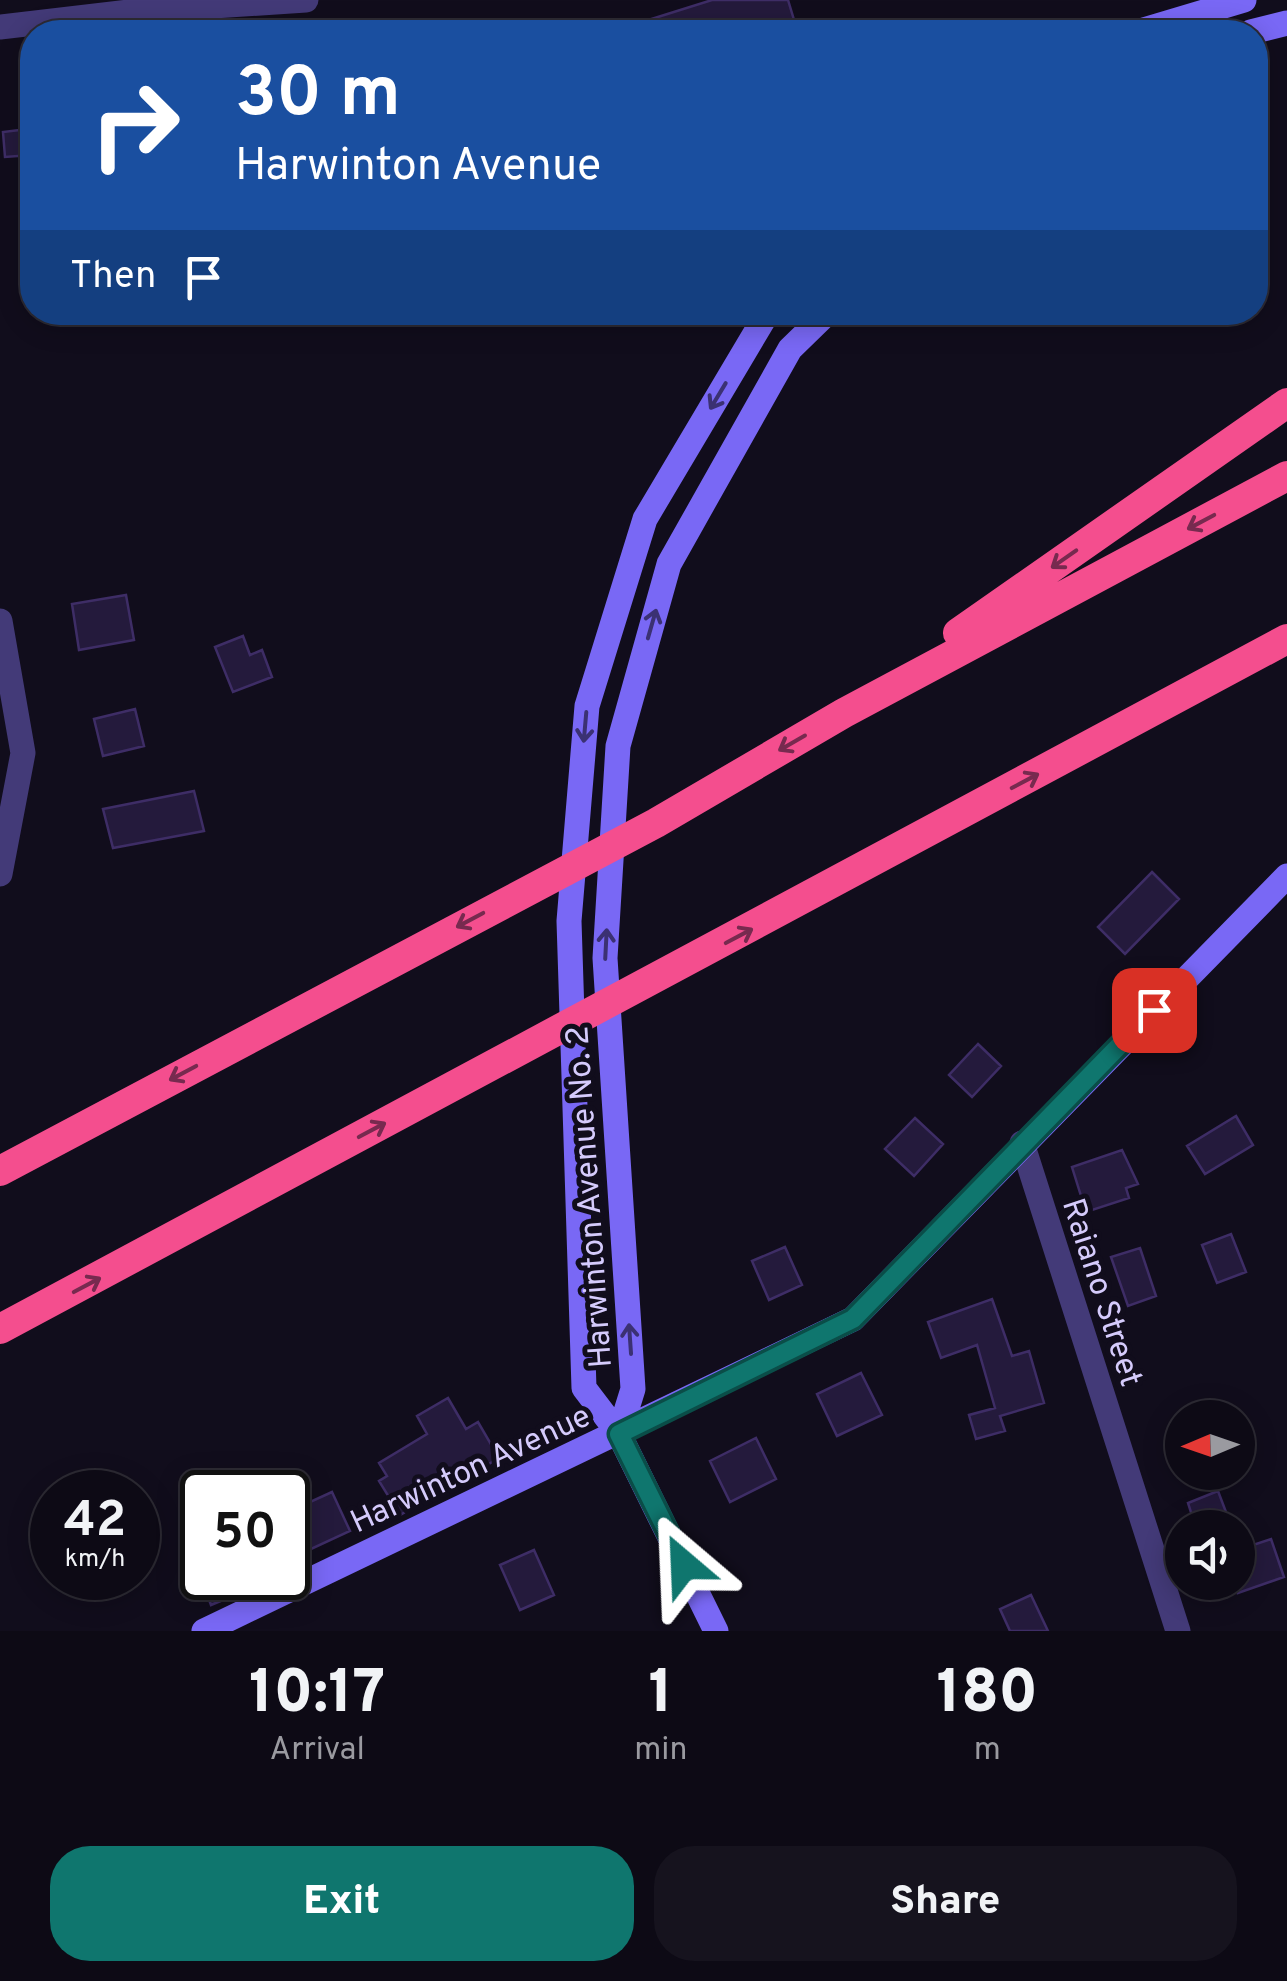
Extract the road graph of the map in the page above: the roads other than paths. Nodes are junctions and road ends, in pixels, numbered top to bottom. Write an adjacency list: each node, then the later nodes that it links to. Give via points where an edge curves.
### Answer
1 (306, 0): 3 (street)
2 (1244, 0): 5 (main road)
3 (136, 6): 4 (street)
4 (45, 20)
5 (1178, 20)
6 (760, 325): 18 (main road, Harwinton Avenue No. 2, one-way to 18, via 645,520 587,706 569,921 584,1388)
7 (815, 325): 18 (main road, Harwinton Avenue No. 2, one-way to 7, via 633,1390 605,958 618,746 669,564 790,350)
8 (1287, 403): 12 (highway, one-way to 12)
9 (1287, 476): 12 (highway, one-way to 12)
10 (0, 620): 13 (street, via 23,753)
11 (1287, 639): 17 (highway, one-way to 11)
12 (844, 712): 16 (highway, one-way to 16, via 656,823)
13 (0, 874)
14 (1287, 876): 15 (main road, Harwinton Avenue)
15 (1022, 1144): 18 (main road, Harwinton Avenue, via 853,1319); 21 (street, Raiano Street)
16 (0, 1172)
17 (0, 1330)
18 (619, 1434): 19 (main road, Harwinton Avenue); 20 (main road)
19 (204, 1631)
20 (716, 1631)
21 (1178, 1631)

